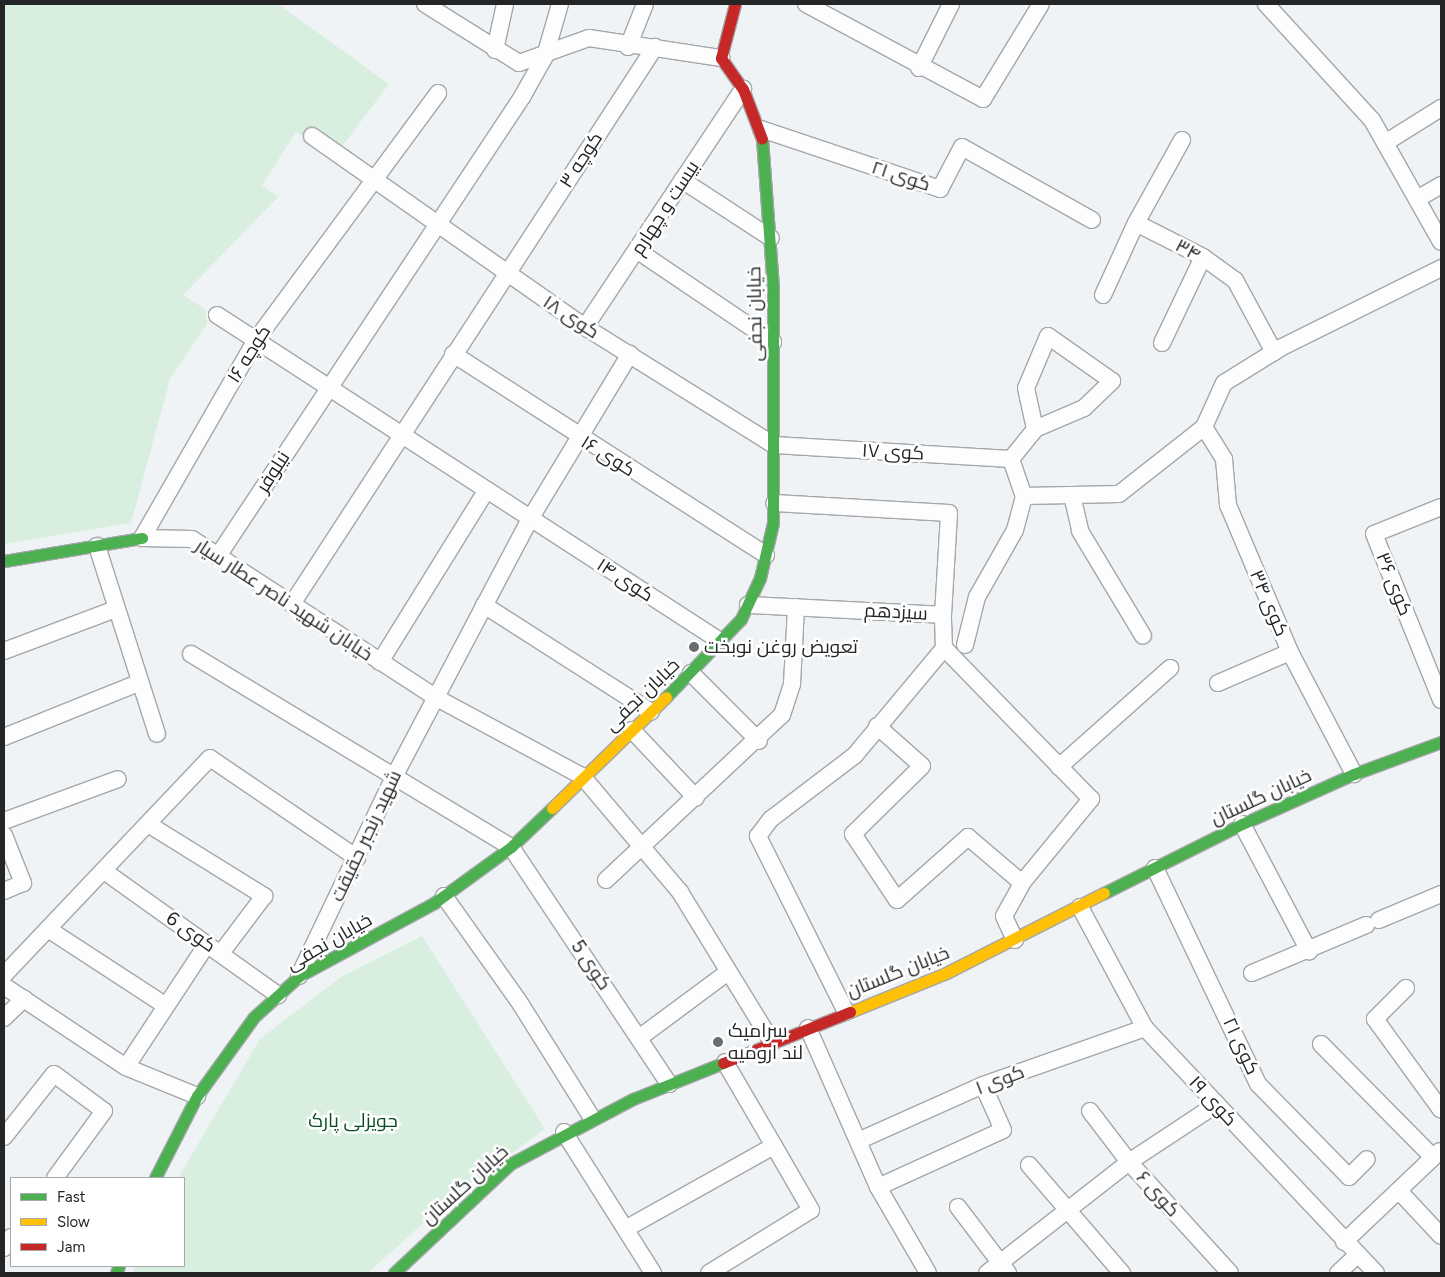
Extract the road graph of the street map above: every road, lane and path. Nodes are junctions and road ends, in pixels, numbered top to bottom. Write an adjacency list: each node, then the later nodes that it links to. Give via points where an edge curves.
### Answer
1 (425, 4): 12 (street)
2 (505, 4): 12 (street)
3 (560, 4): 13 (street, نیلوفر)
4 (645, 4): 10 (street)
5 (735, 4): 14 (street, via 727,21)
6 (806, 4): 15 (street)
7 (951, 4): 15 (street)
8 (1041, 4): 15 (street, via 983,99)
9 (1266, 4): 22 (street, via 1372,120)
10 (628, 47): 11 (street); 13 (street, via 589,38)
11 (655, 47): 14 (street); 35 (street, کوچه ۳)
12 (495, 50): 13 (street, via 519,63)
13 (545, 56): 29 (street, نیلوفر)
14 (721, 58): 16 (street, خیابان نجفی)
15 (919, 68)
16 (743, 90): 19 (street, خیابان نجفی); 23 (street, بیست و چهارم)
17 (438, 93): 24 (street, کوچه ۱۶)
18 (1441, 108): 22 (street)
19 (761, 129): 27 (street, کوی ۲۱, via 940,189 962,147); 30 (street, خیابان نجفی)
20 (312, 136): 24 (street, کوی ۱۸)
21 (1182, 140): 28 (street)
22 (1385, 143): 26 (street)
23 (682, 180): 30 (street); 32 (street, بیست و چهارم)
24 (372, 181): 29 (street, کوی ۱۸); 39 (street, کوچه ۱۶)
25 (1441, 185): 26 (street)
26 (1417, 199): 31 (street)
27 (1092, 220)
28 (1136, 223): 33 (street, ۳۴); 36 (street)
29 (440, 226): 35 (street, کوی ۱۸); 45 (street, نیلوفر)
30 (771, 238): 40 (street, خیابان نجفی)
31 (1441, 242)
32 (638, 251): 38 (street, بیست و چهارم); 40 (street)
33 (1203, 257): 41 (street); 42 (street, ۳۴, via 1235,280)
34 (1441, 268): 42 (street)
35 (507, 274): 38 (street, کوی ۱۸); 43 (street, کوچه ۳)
36 (1102, 295)
37 (217, 314): 39 (street, کوی ۱۴)
38 (585, 327): 44 (street, کوی ۱۸)
39 (256, 340): 45 (street, کوی ۱۴); 58 (street, کوچه ۱۶)
40 (773, 342): 50 (street, خیابان نجفی)
41 (1162, 343)
42 (1274, 352): 46 (street, via 1224,383)
43 (453, 354): 48 (street, کوچه ۳); 49 (street, کوی ۱۶)
44 (630, 354): 49 (street, شهید رنجبر حقیقت); 50 (street, کوی ۱۸)
45 (328, 387): 48 (street, کوی ۱۴); 61 (street, نیلوفر)
46 (1204, 427): 53 (street, via 1119,494); 74 (street, کوی ۳۴, via 1224,459 1228,505)
47 (1035, 429): 47 (street, via 1026,388 1048,336 1112,381 1084,408); 51 (street)
48 (403, 436): 52 (street, کوی ۱۴); 63 (street, کوچه ۳)
49 (578, 437): 57 (street, شهید رنجبر حقیقت); 60 (street, کوی ۱۶)
50 (774, 446): 51 (street, کوی ۱۷); 55 (street, خیابان نجفی)
51 (1011, 459): 54 (street)
52 (486, 491): 57 (street, کوی ۱۴); 76 (street)
53 (1072, 495): 54 (street); 69 (street, via 1080,531)
54 (1024, 496): 71 (street, via 1015,530 978,597)
55 (774, 503): 60 (street, خیابان نجفی); 68 (street, سیزدهم, via 949,513)
56 (1441, 506): 82 (street, کوی ۳۶, via 1374,534)
57 (530, 519): 65 (street, شهید رنجبر حقیقت); 70 (street, کوی ۱۴)
58 (142, 538): 59 (street, خیابان شهید ناصر عطار سیار); 61 (street, خیابان شهید ناصر عطار سیار, via 192,539)
59 (97, 546): 62 (street, خیابان شهید ناصر عطار سیار); 67 (street)
60 (766, 555): 64 (street, خیابان نجفی)
61 (218, 556): 63 (street, خیابان شهید ناصر عطار سیار)
62 (4, 560)
63 (292, 604): 76 (street, خیابان شهید ناصر عطار سیار)
64 (748, 604): 66 (street, سیزدهم); 70 (street, خیابان نجفی)
65 (484, 605): 81 (street, شهید رنجبر حقیقت); 83 (street)
66 (796, 607): 68 (street, سیزدهم); 88 (street, via 792,684 782,715)
67 (116, 609): 73 (street); 79 (street)
68 (942, 615): 72 (street)
69 (1144, 636)
70 (720, 641): 78 (street, خیابان نجفی)
71 (965, 645)
72 (944, 648): 84 (street); 90 (street)
73 (4, 651)
74 (1290, 652): 80 (street); 91 (street, کوی ۳۴)
75 (192, 654): 92 (street)
76 (380, 662): 81 (street, خیابان شهید ناصر عطار سیار)
77 (1170, 668): 90 (street)
78 (691, 673): 83 (street, خیابان نجفی); 88 (street)
79 (138, 683): 86 (street); 87 (street)
80 (1218, 683)
81 (435, 697): 92 (street, شهید رنجبر حقیقت); 93 (street, خیابان شهید ناصر عطار سیار)
82 (1441, 700)
83 (651, 712): 85 (street, خیابان نجفی)
84 (877, 726): 106 (street, via 922,766 853,834 897,900 968,837); 125 (street, via 855,755 771,819 758,836)
85 (632, 730): 93 (street, خیابان نجفی); 95 (street)
86 (157, 734)
87 (4, 738)
88 (759, 741): 95 (street)
89 (1441, 742): 91 (street, خیابان گلستان)
90 (1059, 767): 106 (street, via 1091,799)
91 (1354, 774): 98 (street, خیابان گلستان)
92 (395, 775): 101 (street); 102 (street, شهید رنجبر حقیقت)
93 (582, 776): 100 (street, خیابان شهید ناصر عطار سیار); 101 (street, خیابان نجفی)
94 (118, 779): 96 (street)
95 (696, 798): 100 (street)
96 (4, 821)
97 (148, 824): 102 (street, via 210,758); 104 (street); 115 (street, via 264,896)
98 (1242, 824): 103 (street, خیابان گلستان); 114 (street)
99 (4, 835): 107 (street, via 23,883)
100 (643, 844): 105 (street); 116 (street, خیابان شهید ناصر عطار سیار, via 680,892)
101 (511, 847): 109 (street, خیابان نجفی); 129 (street, کوی 5)
102 (357, 858): 119 (street, شهید رنجبر حقیقت)
103 (1156, 868): 110 (street, خیابان گلستان); 146 (street, کوی ۲۱, via 1258,1084 1350,1177)
104 (104, 871): 111 (street); 113 (street, کوی 6)
105 (606, 880)
106 (1022, 883): 112 (street, via 1004,916)
107 (4, 891)
108 (1441, 894): 114 (street)
109 (444, 896): 119 (street, خیابان نجفی); 140 (street, via 518,1000)
110 (1080, 907): 112 (street, خیابان گلستان); 128 (street, کوی ۱۹)
111 (48, 929): 118 (street); 124 (street)
112 (1015, 940): 125 (street, خیابان گلستان)
113 (207, 944): 115 (street, کوی 6); 124 (street)
114 (1309, 951): 117 (street)
115 (221, 953): 122 (street, کوی 6)
116 (728, 972): 129 (street); 130 (street, خیابان شهید ناصر عطار سیار)
117 (1252, 973)
118 (4, 976)
119 (299, 976): 122 (street, خیابان نجفی)
120 (4, 986): 123 (street)
121 (1406, 988): 138 (street, via 1375,1019)
122 (278, 995): 136 (street, خیابان نجفی, via 254,1017)
123 (24, 999): 126 (street); 133 (street)
124 (166, 1006): 133 (street)
125 (846, 1012): 127 (street, خیابان گلستان)
126 (4, 1018)
127 (808, 1028): 130 (street, خیابان گلستان); 143 (street)
128 (1145, 1028): 135 (street, کوی ۱); 137 (street, کوی ۱۹)
129 (639, 1038): 134 (street, کوی 5)
130 (772, 1042): 132 (street, خیابان گلستان)
131 (1321, 1044): 145 (street)
132 (724, 1062): 134 (street, خیابان گلستان); 144 (street)
133 (126, 1067): 136 (street)
134 (669, 1084): 140 (street, خیابان گلستان)
135 (983, 1085): 143 (street, کوی ۱); 151 (street, via 1003,1130)
136 (197, 1096): 150 (street, خیابان نجفی)
137 (1217, 1104): 147 (street); 157 (street, کوی ۱۹)
138 (1441, 1110)
139 (1090, 1111): 147 (street, کوی ۶)
140 (592, 1118): 141 (street, خیابان گلستان)
141 (564, 1132): 155 (street); 160 (street, خیابان گلستان, via 510,1164)
142 (4, 1137): 149 (street, via 54,1074 104,1111)
143 (858, 1141): 151 (street)
144 (774, 1146): 155 (street); 162 (street, via 811,1210)
145 (1437, 1153): 152 (street)
146 (1367, 1159)
147 (1129, 1162): 154 (street); 165 (street, کوی ۶)
148 (1029, 1165): 154 (street)
149 (56, 1177)
150 (156, 1177)
151 (878, 1187): 163 (street)
152 (1400, 1192): 156 (street); 157 (street)
153 (958, 1207): 159 (street)
154 (1066, 1211): 159 (street); 164 (street)
155 (627, 1228): 161 (street)
156 (1441, 1236)
157 (1344, 1242): 158 (street, کوی ۱۹)
158 (1357, 1255): 166 (street); 167 (street, کوی ۱۹)
159 (998, 1270)
160 (394, 1273)
161 (653, 1273)
162 (710, 1273)
163 (928, 1273)
164 (1122, 1273)
165 (1230, 1273)
166 (1338, 1273)
167 (1376, 1273)

